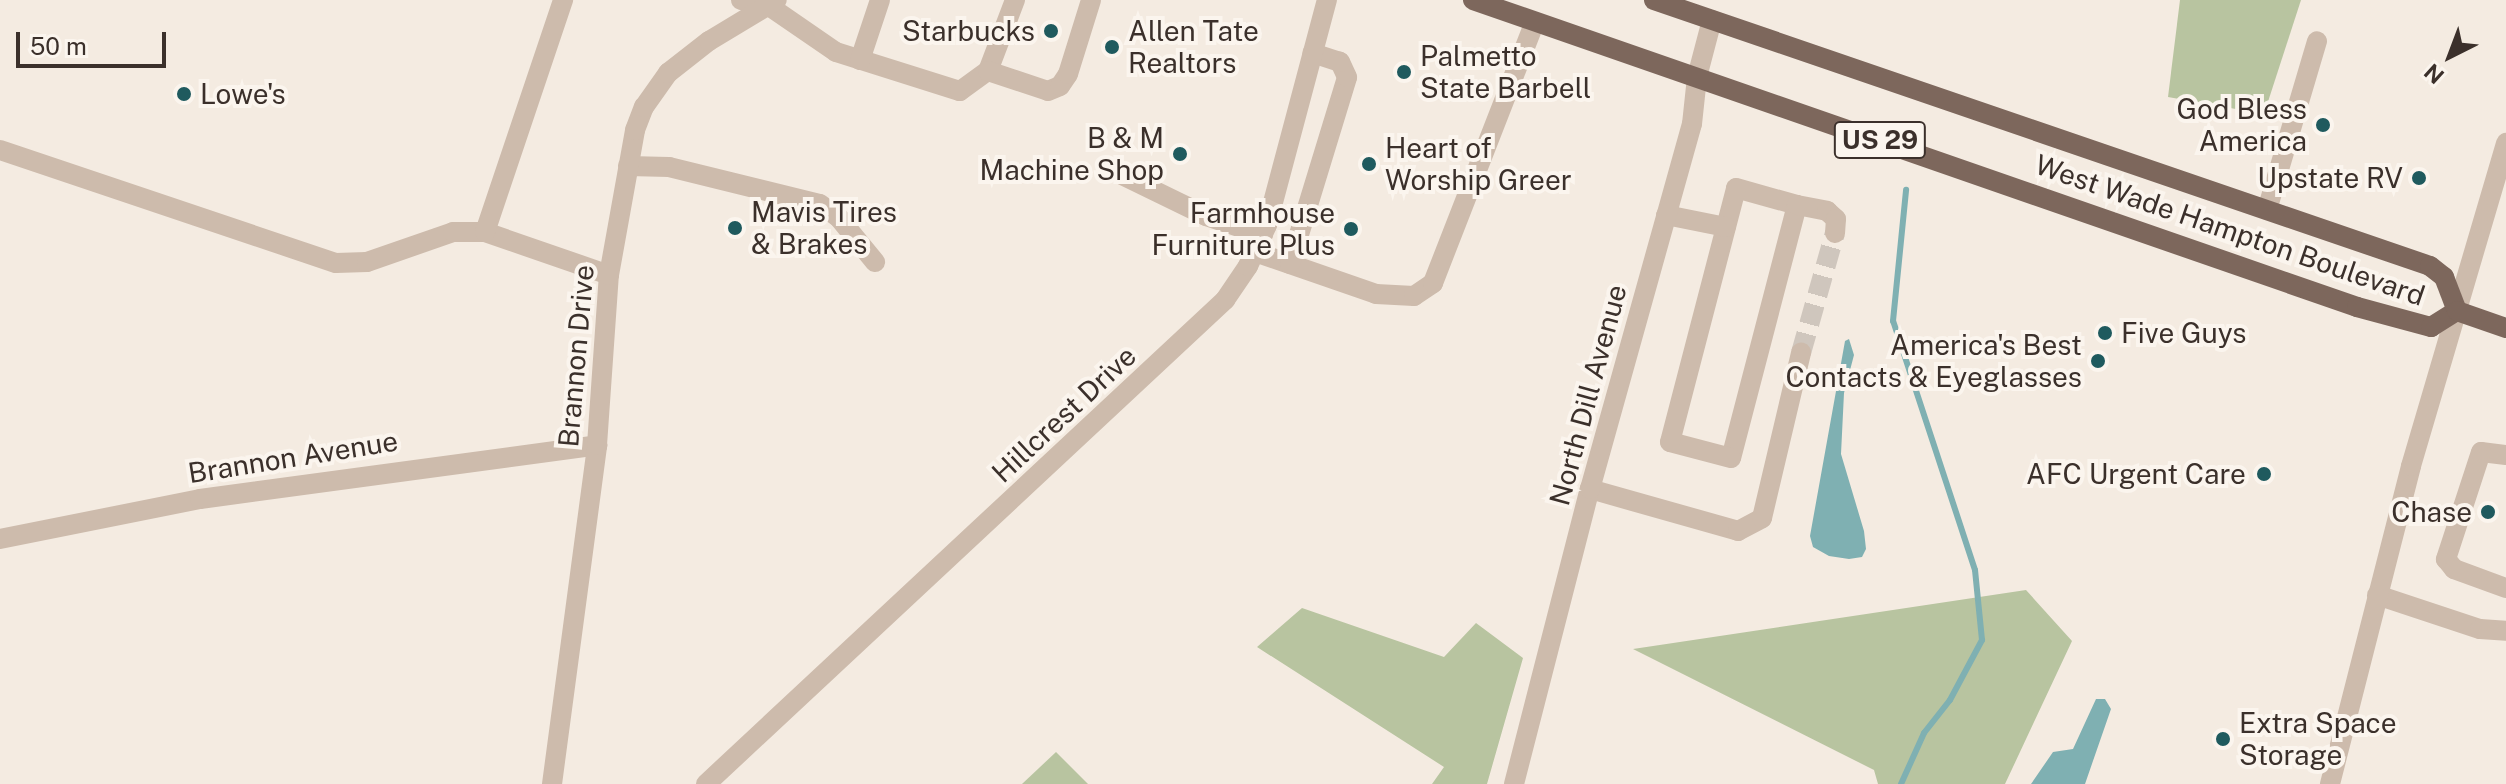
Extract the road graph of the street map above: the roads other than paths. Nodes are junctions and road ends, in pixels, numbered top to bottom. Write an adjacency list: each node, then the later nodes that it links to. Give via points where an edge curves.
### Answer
1 (563, 0): 26 (street)
2 (741, 0): 9 (street)
3 (880, 0): 15 (street)
4 (1015, 0): 16 (street)
5 (1091, 0): 16 (street, via 1060,86 1048,91)
6 (1327, 0): 14 (street, Hillcrest Drive)
7 (1473, 0): 12 (main road, West Wade Hampton Boulevard / US 29)
8 (1654, 0): 10 (main road, West Wade Hampton Boulevard / US 29)
9 (773, 3): 15 (street, via 836,52); 20 (street, Brannon Drive, via 668,73 644,107)
10 (1685, 5): 11 (main road, West Wade Hampton Boulevard / US 29)
11 (1712, 20): 17 (street, North Dill Avenue); 23 (main road, West Wade Hampton Boulevard / US 29)
12 (1535, 22): 17 (main road, West Wade Hampton Boulevard / US 29); 30 (street, via 1433,283 1414,296 1376,294)
13 (2317, 41): 23 (street)
14 (1312, 53): 28 (street, Hillcrest Drive); 30 (street, via 1340,62 1347,77)
15 (860, 60): 16 (street, via 960,91)
16 (988, 71)
17 (1697, 77): 24 (street, North Dill Avenue, via 1692,124); 32 (main road, West Wade Hampton Boulevard / US 29, via 2357,307 2431,327)
18 (2506, 143): 32 (street)
19 (0, 150): 26 (street, via 336,263 367,262 453,232)
20 (628, 166): 29 (street, via 669,167 820,204 839,218); 31 (street, Brannon Drive)
21 (1120, 174): 28 (street)
22 (1797, 205): 25 (street, via 1736,188); 25 (street, via 1731,458 1670,442); 27 (street, via 1827,211 1836,219)
23 (2267, 210): 32 (main road, West Wade Hampton Boulevard / US 29, via 2430,266 2444,277)
24 (1666, 215): 25 (street); 37 (street, North Dill Avenue)
25 (1726, 227)
26 (485, 232): 31 (street)
27 (1835, 233)
28 (1259, 243): 30 (street); 43 (street, Hillcrest Drive, via 1207,320)
29 (875, 262)
30 (1290, 264)
31 (609, 275): 35 (street, Brannon Drive)
32 (2457, 311): 33 (main road); 40 (street)
33 (2506, 328)
34 (1801, 353): 37 (street, via 1762,518 1738,531)
35 (597, 445): 38 (street, Brannon Avenue, via 200,499); 42 (street, Brannon Drive)
36 (2506, 455): 39 (street, via 2481,452 2446,559 2454,569)
37 (1590, 489): 44 (street, North Dill Avenue)
38 (0, 539)
39 (2506, 588)
40 (2377, 595): 41 (street, via 2480,629); 45 (street)
41 (2506, 631)
42 (552, 784)
43 (706, 784)
44 (1514, 784)
45 (2330, 784)

